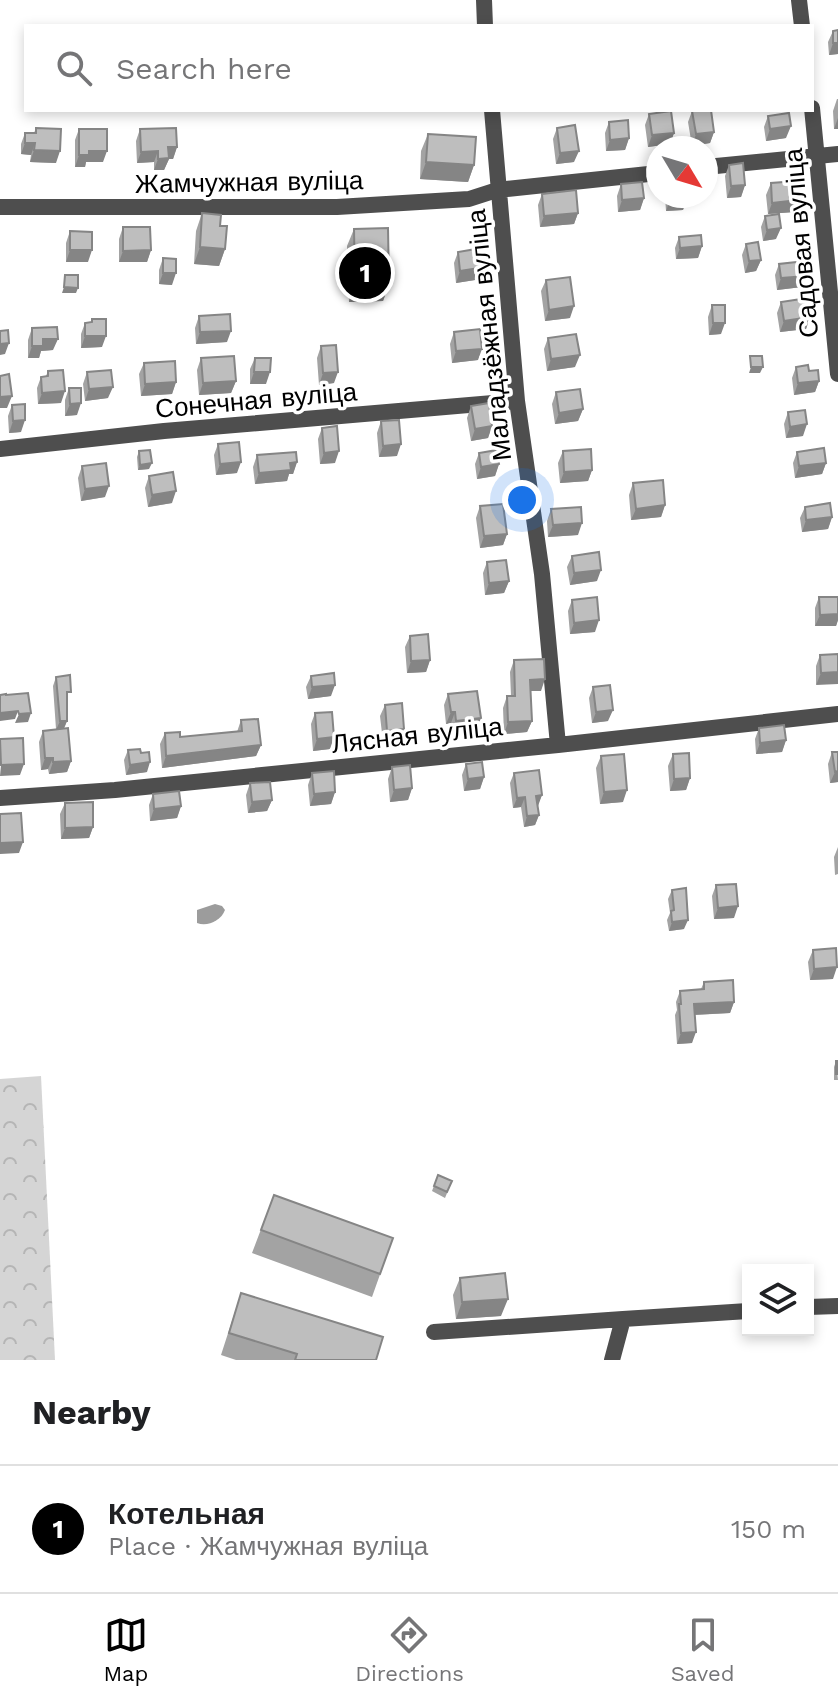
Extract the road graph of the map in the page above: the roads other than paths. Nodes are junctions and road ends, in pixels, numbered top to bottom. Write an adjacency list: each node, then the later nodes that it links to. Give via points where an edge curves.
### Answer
1 (484, 0): 3 (street)
2 (799, 0): 4 (street)
3 (485, 24)
4 (802, 24)
5 (492, 112): 11 (street, Маладзёжная вуліца)
6 (812, 112): 8 (street, Садовая вуліца)
7 (838, 154): 8 (street)
8 (818, 156): 9 (street); 13 (street, Садовая вуліца)
9 (718, 166)
10 (646, 174): 11 (street, Жамчужная вуліца)
11 (497, 190): 12 (street, Жамчужная вуліца, via 469,199 337,207); 14 (street, Маладзёжная вуліца)
12 (0, 207)
13 (838, 374)
14 (517, 401): 15 (street, Сонечная вуліца); 17 (street, Маладзёжная вуліца, via 542,574)
15 (0, 449)
16 (838, 714): 17 (street, Лясная вуліца)
17 (558, 745): 18 (street, Лясная вуліца)
18 (0, 798)
19 (838, 1306): 20 (street)
20 (814, 1307)
21 (742, 1311): 22 (street)
22 (623, 1319): 23 (street); 24 (street)
23 (434, 1332)
24 (612, 1360)

